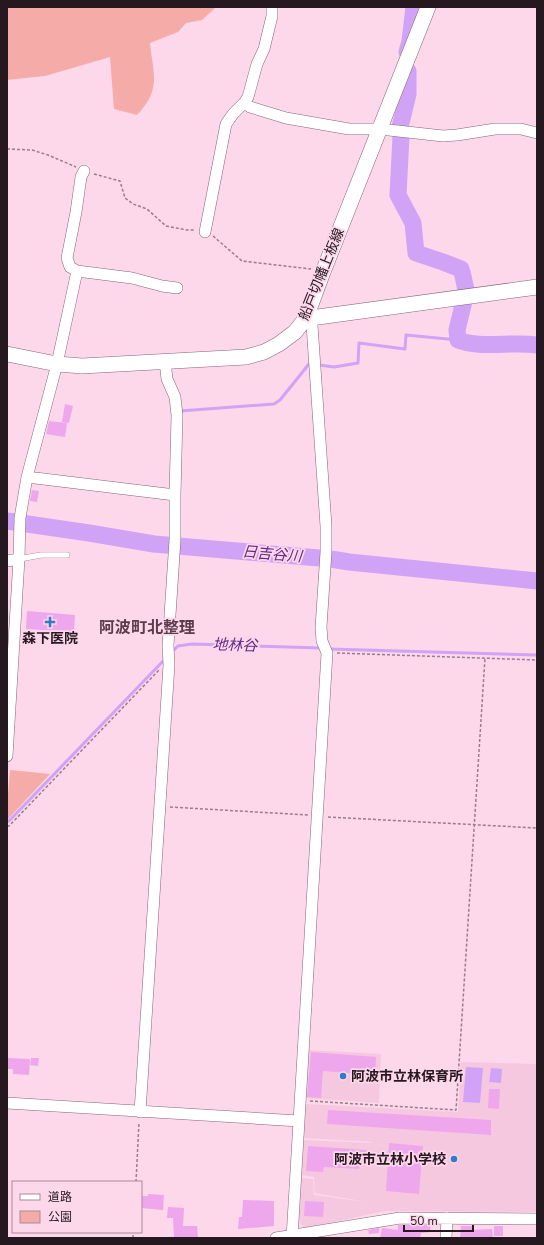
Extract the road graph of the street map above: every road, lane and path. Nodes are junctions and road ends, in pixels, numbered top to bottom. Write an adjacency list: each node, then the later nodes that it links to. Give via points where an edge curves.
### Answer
1 (272, 7): 3 (street, via 264,50)
2 (428, 7): 4 (main road, 船戸切幡上板線)
3 (244, 103): 4 (street, via 286,118 314,124 349,129); 8 (street, via 226,124)
4 (380, 129): 5 (street, via 443,136 495,129 521,129); 10 (main road, 船戸切幡上板線)
5 (537, 133)
6 (7, 149): 7 (path, via 32,150)
7 (84, 171): 8 (path, via 120,181 125,198 148,209 166,226); 9 (street, via 67,258 70,267)
8 (205, 232): 10 (path, via 242,261)
9 (76, 271): 12 (street, via 132,278); 16 (street)
10 (323, 272): 13 (main road, 船戸切幡上板線)
11 (537, 287): 13 (main road)
12 (177, 288)
13 (306, 318): 15 (main road, 船戸切幡上板線, via 295,332 264,352 246,356); 22 (street, via 312,325 326,526 321,626)
14 (7, 354): 16 (main road, 船戸切幡上板線)
15 (165, 361): 16 (main road, 船戸切幡上板線, via 82,366); 18 (street, via 177,415)
16 (57, 364): 17 (street)
17 (27, 477): 18 (street); 20 (street, via 19,522)
18 (175, 495): 23 (street)
19 (67, 555): 20 (lane, via 41,555)
20 (19, 559): 21 (street); 26 (street)
21 (7, 561)
22 (325, 650): 24 (path); 28 (street)
23 (169, 658): 27 (street); 30 (path)
24 (485, 658): 25 (path); 29 (path)
25 (537, 660)
26 (7, 756)
27 (160, 806): 28 (path); 34 (street)
28 (317, 816): 29 (path); 32 (street)
29 (475, 824): 31 (path); 32 (path, via 456,1110)
30 (7, 826)
31 (537, 828)
32 (300, 1101): 35 (street)
33 (7, 1104): 34 (street)
34 (140, 1112): 35 (street); 36 (path)
35 (299, 1121): 39 (street)
36 (136, 1181)
37 (447, 1218): 38 (street); 39 (street, via 400,1218); 41 (street)
38 (537, 1219)
39 (292, 1237): 40 (street)
40 (276, 1238)
41 (446, 1238)

